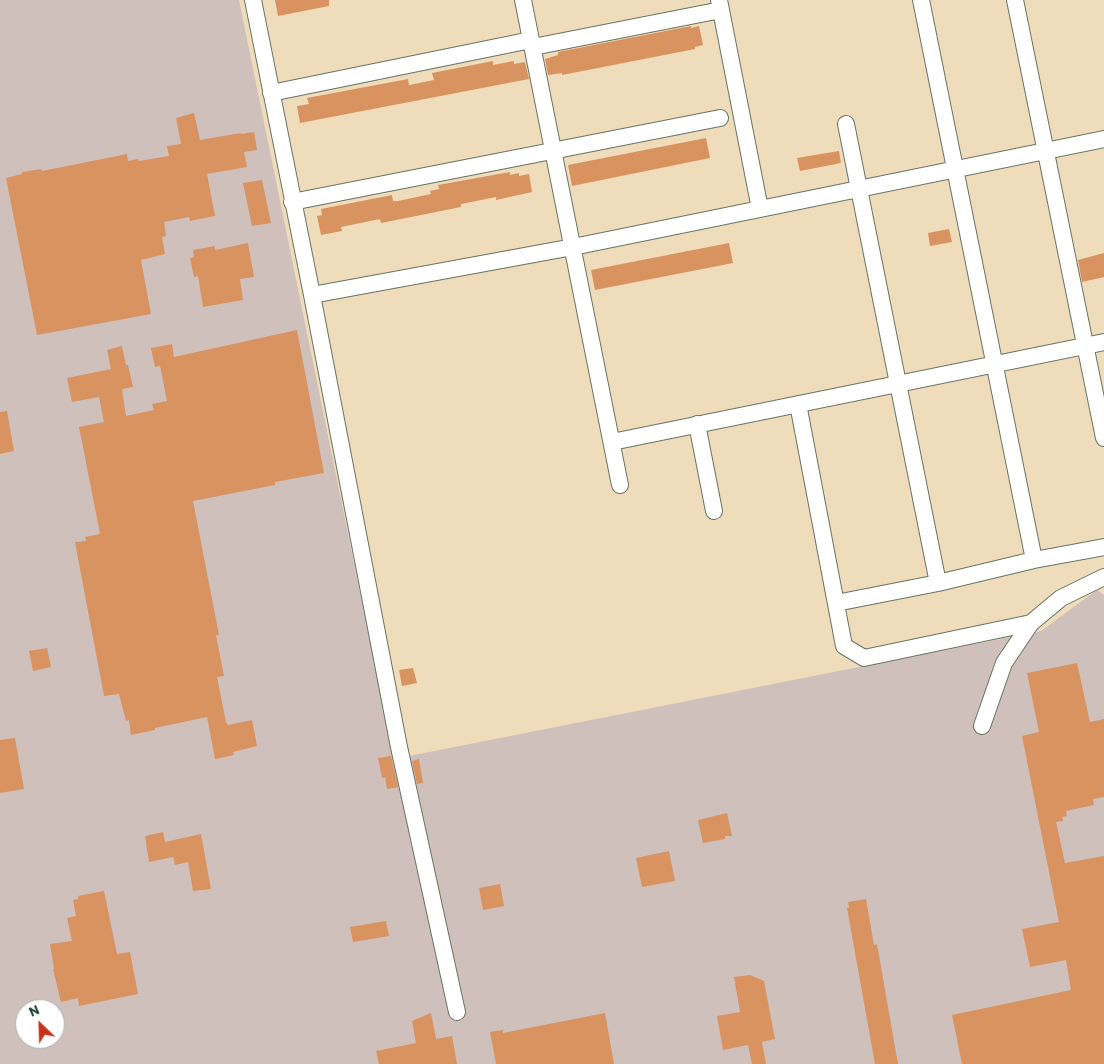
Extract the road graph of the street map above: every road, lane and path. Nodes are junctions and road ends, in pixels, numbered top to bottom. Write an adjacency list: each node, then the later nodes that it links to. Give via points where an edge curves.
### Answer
1 (253, 0): 7 (street)
2 (523, 0): 6 (street)
3 (921, 0): 13 (street)
4 (1015, 0): 12 (street)
5 (720, 5): 6 (street); 16 (street)
6 (532, 44): 7 (street); 11 (street)
7 (271, 93): 15 (street)
8 (720, 118): 11 (street)
9 (846, 124): 14 (street)
10 (1104, 139): 12 (street)
11 (553, 151): 15 (street); 17 (street)
12 (1046, 151): 13 (street); 20 (street)
13 (955, 169): 14 (street); 21 (street)
14 (859, 189): 16 (street); 22 (street)
15 (292, 202): 18 (street)
16 (760, 209): 17 (street)
17 (573, 247): 18 (street); 26 (street)
18 (312, 296): 36 (street, via 399,747)
19 (1104, 342): 20 (street)
20 (1085, 346): 21 (street); 25 (street)
21 (994, 364): 22 (street); 30 (street)
22 (898, 384): 23 (street); 32 (street)
23 (798, 404): 24 (street); 33 (street)
24 (697, 424): 26 (street); 28 (street)
25 (1104, 438)
26 (612, 442): 27 (street)
27 (620, 485)
28 (714, 511)
29 (1104, 547): 30 (street)
30 (1034, 560): 32 (street)
31 (1104, 577): 34 (street, via 1061,598)
32 (938, 583): 33 (street)
33 (836, 602): 34 (street, via 844,646 864,658)
34 (1031, 623): 35 (street, via 1004,663)
35 (982, 726)
36 (457, 1012)

